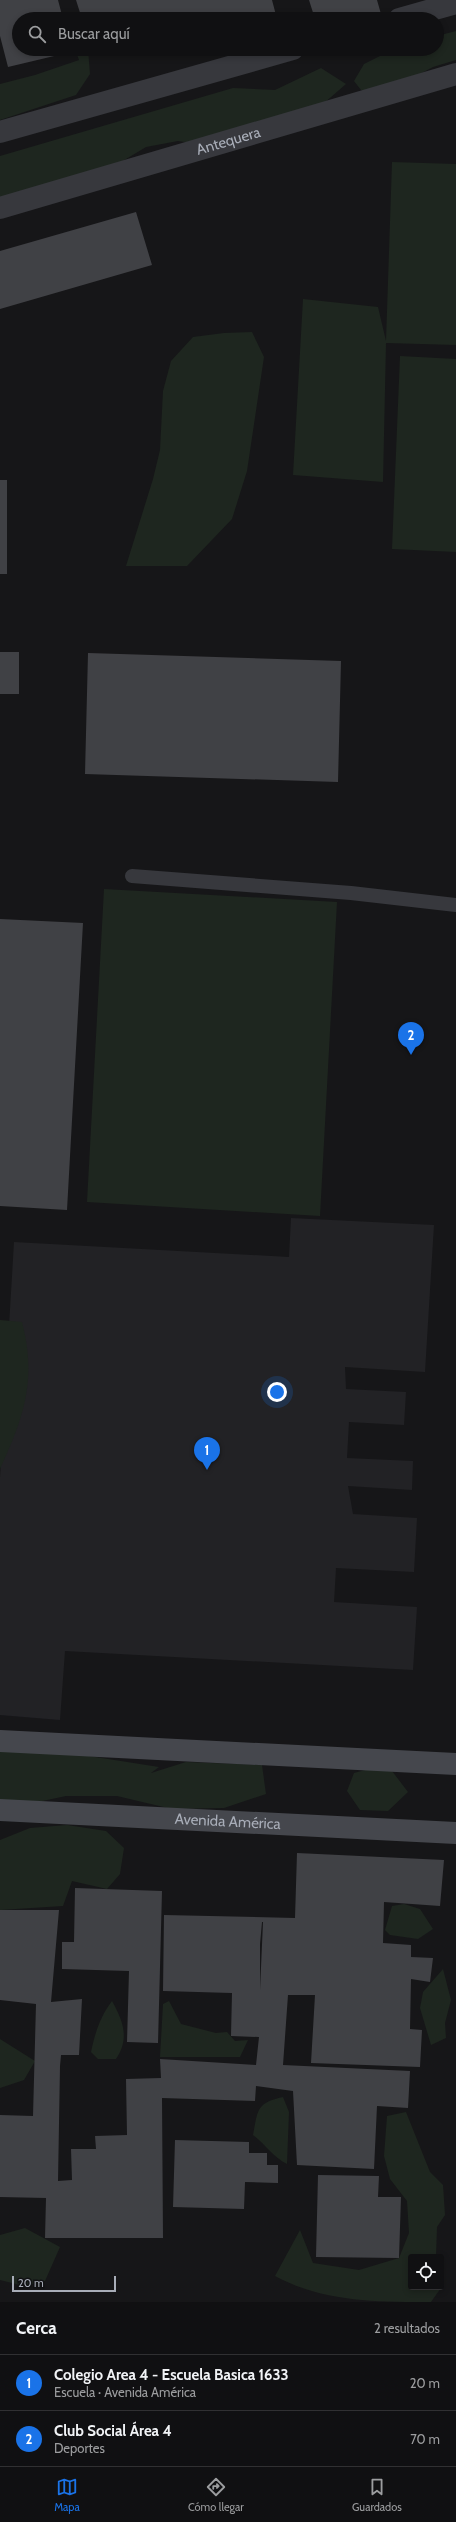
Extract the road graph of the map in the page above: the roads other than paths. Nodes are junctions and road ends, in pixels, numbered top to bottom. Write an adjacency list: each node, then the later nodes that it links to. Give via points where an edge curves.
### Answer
1 (456, 3): 2 (street)
2 (424, 12)
3 (268, 56): 5 (street)
4 (456, 74): 6 (street, Antequera)
5 (0, 132)
6 (0, 208)
7 (132, 876): 8 (lane, via 351,893 435,905)
8 (456, 905)
9 (0, 1741): 10 (main road)
10 (456, 1764)
11 (0, 1810): 12 (main road, Avenida América)
12 (456, 1833)

